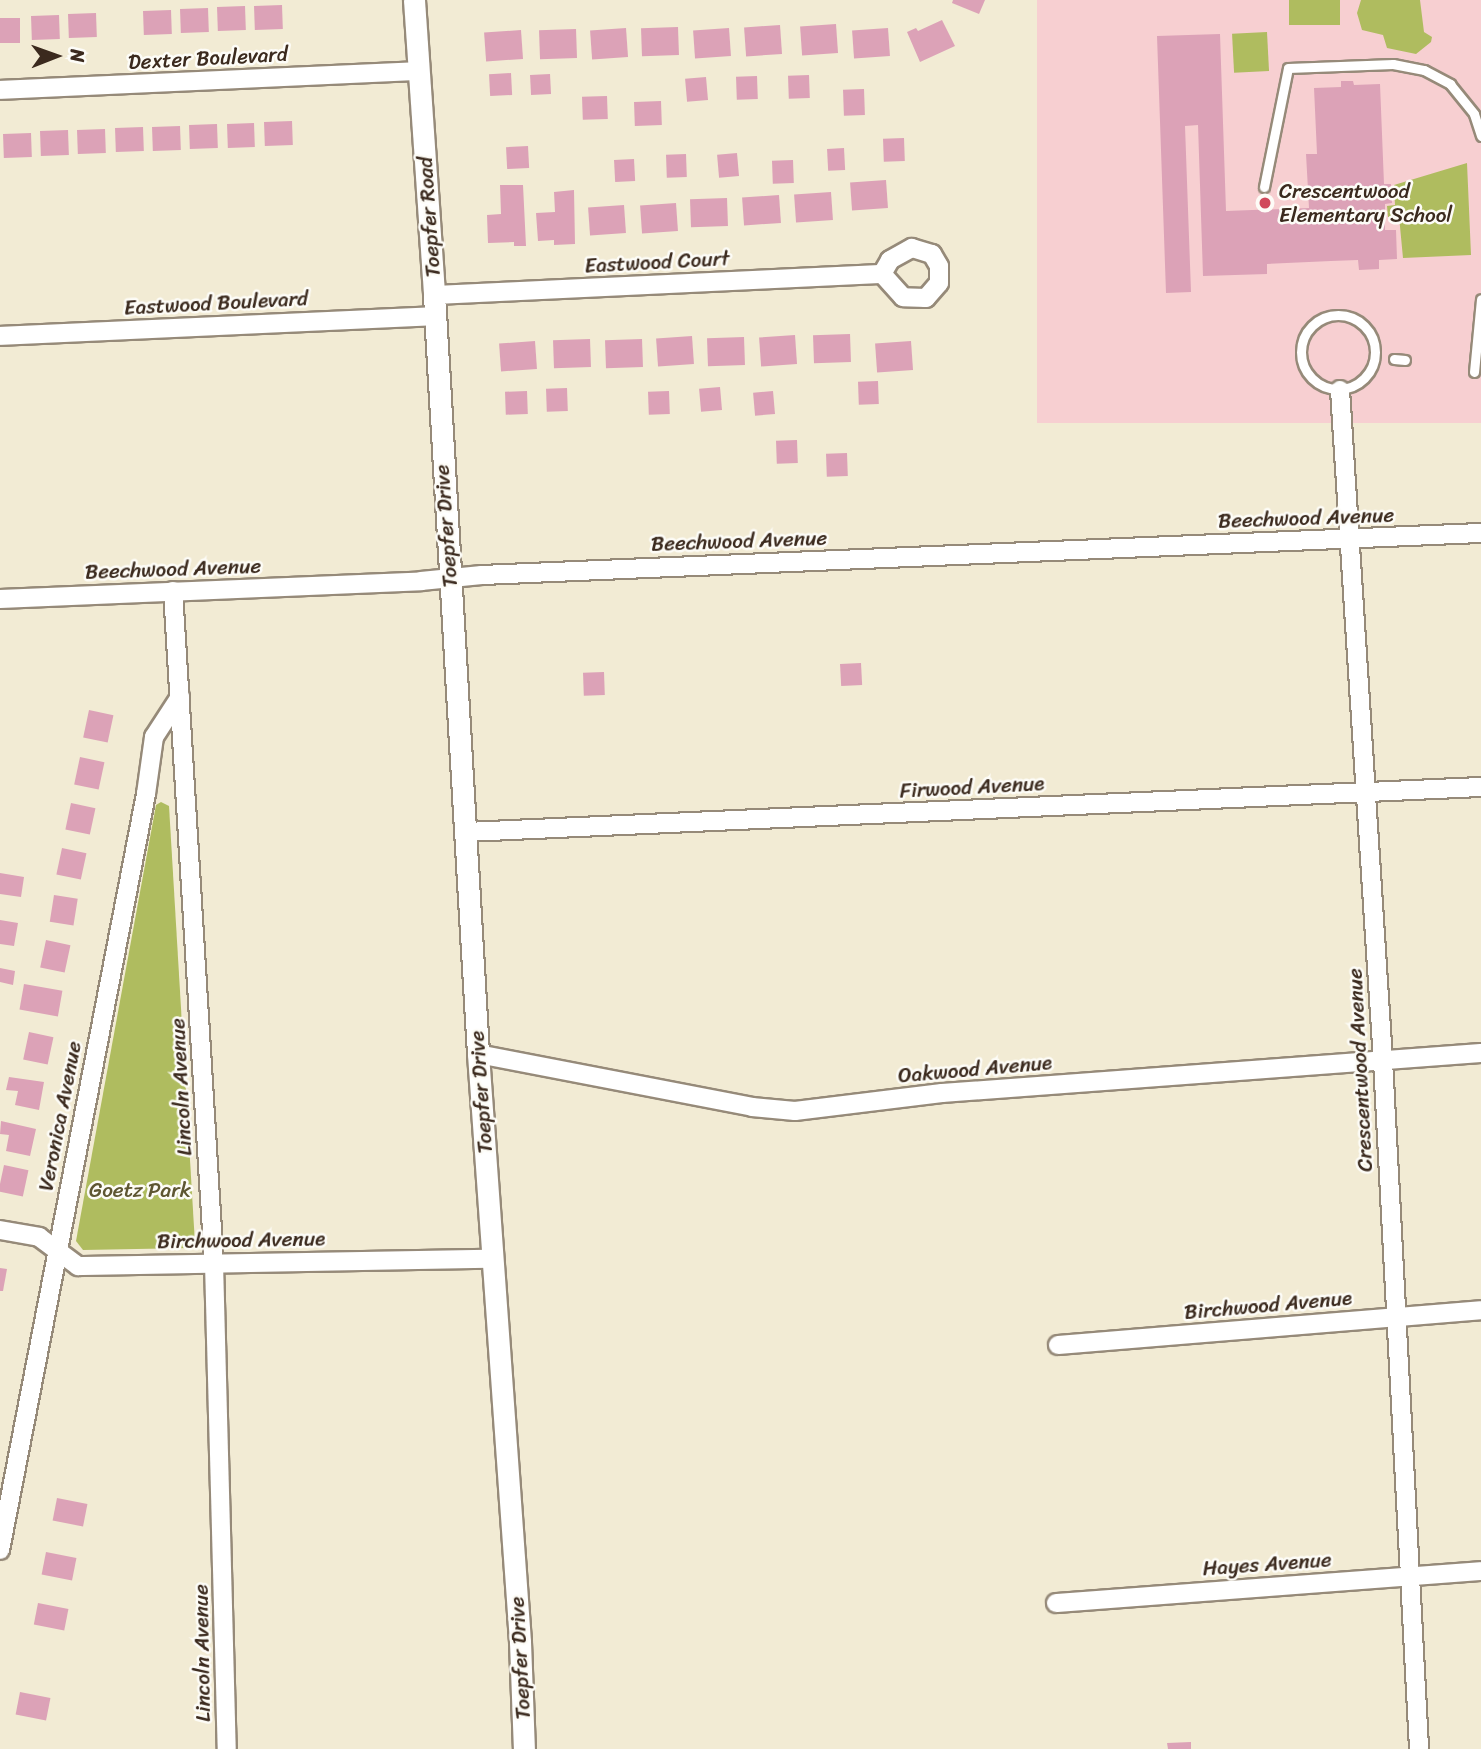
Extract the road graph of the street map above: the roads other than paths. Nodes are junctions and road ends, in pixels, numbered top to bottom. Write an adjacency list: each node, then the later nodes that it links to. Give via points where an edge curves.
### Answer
1 (414, 0): 2 (street, Toepfer Road)
2 (418, 71): 3 (street, Dexter Boulevard); 8 (street, Toepfer Road)
3 (0, 90)
4 (1481, 136): 5 (lane, via 1474,114 1450,84 1424,71 1393,64 1288,68)
5 (1264, 187)
6 (882, 274): 8 (street, Eastwood Court)
7 (1481, 299): 12 (lane)
8 (435, 305): 9 (street, Eastwood Boulevard); 14 (street, Toepfer Road)
9 (0, 336)
10 (1394, 359): 11 (lane)
11 (1405, 360)
12 (1474, 372)
13 (1340, 390): 13 (lane, via 1356,385 1369,373 1375,358 1374,341 1366,326 1354,318 1333,315 1306,330 1300,346 1301,363 1324,387); 16 (street, Crescentwood Avenue)
14 (440, 435): 17 (street, Toepfer Drive)
15 (1481, 533): 16 (street, Beechwood Avenue)
16 (1351, 539): 17 (street, Beechwood Avenue); 22 (street, Crescentwood Avenue)
17 (449, 579): 18 (street, Beechwood Avenue); 23 (street, Toepfer Drive)
18 (173, 591): 19 (street, Beechwood Avenue); 20 (street, Lincoln Avenue)
19 (0, 599)
20 (180, 697): 28 (street, Veronica Avenue, via 154,737); 30 (street, Lincoln Avenue)
21 (1481, 787): 22 (street, Firwood Avenue)
22 (1365, 792): 23 (street, Firwood Avenue); 26 (street, Crescentwood Avenue)
23 (466, 832): 25 (street, Toepfer Drive)
24 (1481, 1053): 26 (street, Oakwood Avenue)
25 (478, 1054): 26 (street, Oakwood Avenue, via 752,1107 795,1111 942,1093); 29 (street, Toepfer Drive)
26 (1384, 1061): 32 (street, Crescentwood Avenue)
27 (0, 1230): 28 (street, Birchwood Avenue, via 39,1237)
28 (57, 1250): 30 (street, Birchwood Avenue, via 78,1266); 34 (street, Veronica Avenue)
29 (493, 1259): 30 (street, Birchwood Avenue); 39 (street, Toepfer Drive)
30 (215, 1263): 38 (street, Lincoln Avenue)
31 (1481, 1310): 32 (street, Birchwood Avenue)
32 (1394, 1317): 33 (street, Birchwood Avenue); 36 (street, Crescentwood Avenue)
33 (1058, 1345)
34 (0, 1550)
35 (1481, 1571): 36 (street, Hayes Avenue)
36 (1411, 1576): 37 (street, Hayes Avenue); 40 (street, Crescentwood Avenue)
37 (1056, 1603)
38 (227, 1749)
39 (524, 1749)
40 (1419, 1749)

